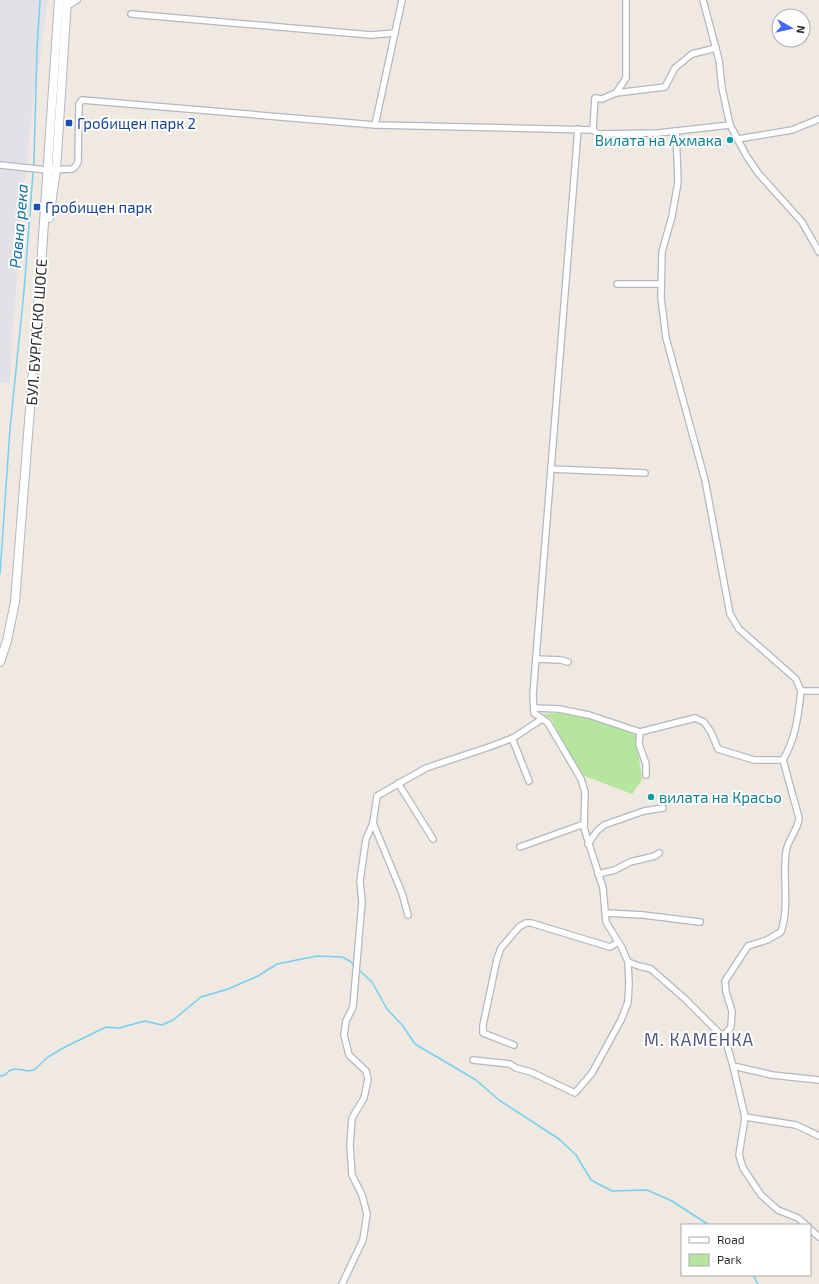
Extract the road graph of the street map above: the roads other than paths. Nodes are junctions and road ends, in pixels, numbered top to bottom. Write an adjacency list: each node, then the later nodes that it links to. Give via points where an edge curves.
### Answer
1 (59, 0): 19 (main road, БУЛ. БУРГАСКО ШОСЕ)
2 (77, 0): 6 (street)
3 (402, 0): 8 (street)
4 (626, 0): 10 (street, via 626,78)
5 (703, 0): 9 (street)
6 (66, 3): 20 (main road)
7 (130, 14): 8 (street, via 371,35)
8 (395, 33): 12 (street)
9 (716, 48): 10 (street, via 692,54 675,68 665,87); 13 (street)
10 (616, 93): 15 (street, via 602,99 595,98)
11 (819, 120): 17 (street, via 792,130)
12 (375, 125): 14 (street); 20 (street, via 82,100 79,104 78,162 72,169)
13 (730, 125): 16 (street); 17 (street)
14 (578, 129): 15 (street); 25 (street)
15 (593, 130): 16 (street, via 598,134)
16 (676, 131): 24 (street, via 678,182 662,252)
17 (738, 139): 21 (street, via 758,173 802,222)
18 (0, 166): 19 (street)
19 (44, 170): 20 (street); 22 (main road, БУЛ. БУРГАСКО ШОСЕ)
20 (56, 170): 22 (main road)
21 (819, 252)
22 (41, 266): 28 (main road, БУЛ. БУРГАСКО ШОСЕ, via 15,602)
23 (617, 284): 24 (street)
24 (661, 284): 30 (street, via 666,338 705,480 730,614 739,629 796,678)
25 (551, 469): 26 (street); 27 (street)
26 (645, 473)
27 (536, 659): 29 (street); 32 (street)
28 (0, 662)
29 (568, 662)
30 (801, 691): 31 (street); 36 (street, via 797,726)
31 (819, 691)
32 (534, 708): 33 (street, via 534,713); 34 (street, via 559,709 589,715)
33 (542, 718): 35 (street); 42 (street, via 548,723 581,779 585,792)
34 (640, 732): 36 (street, via 695,718 704,722 718,749 754,760); 37 (street, via 639,744 646,764)
35 (512, 738): 38 (street); 39 (street, via 426,768)
36 (784, 760): 53 (street, via 799,818 798,826 786,851 784,921 780,932 767,940 748,946 725,982 732,1011 731,1027)
37 (646, 775)
38 (529, 782)
39 (398, 783): 41 (street, via 377,796); 43 (street)
40 (663, 808): 44 (street, via 644,811 604,825)
41 (373, 823): 49 (street, via 402,893); 63 (street, via 366,839 360,881 362,902 353,1007 346,1021 344,1035 349,1055 366,1071 368,1079 364,1098 352,1118 350,1145 352,1175 362,1195 367,1214 363,1240)
42 (584, 824): 44 (street); 45 (street)
43 (433, 839)
44 (588, 844): 47 (street)
45 (520, 847)
46 (659, 853): 47 (street)
47 (598, 874): 48 (street, via 603,888)
48 (606, 913): 50 (street); 51 (street, via 606,922)
49 (408, 915)
50 (700, 922)
51 (618, 942): 52 (street); 54 (street, via 610,947 532,923 519,927 502,948 497,959 483,1025 483,1033)
52 (628, 962): 53 (street, via 651,969); 55 (street, via 626,1008 592,1073 575,1093 510,1064)
53 (724, 1036): 56 (street)
54 (514, 1045)
55 (473, 1060)
56 (733, 1066): 57 (street, via 772,1075); 58 (street)
57 (819, 1080)
58 (745, 1118): 59 (street, via 796,1125); 60 (street, via 739,1156 743,1168 761,1195 778,1210 798,1218)
59 (819, 1136)
60 (805, 1224)
61 (811, 1229): 62 (street)
62 (819, 1237)
63 (342, 1284)

